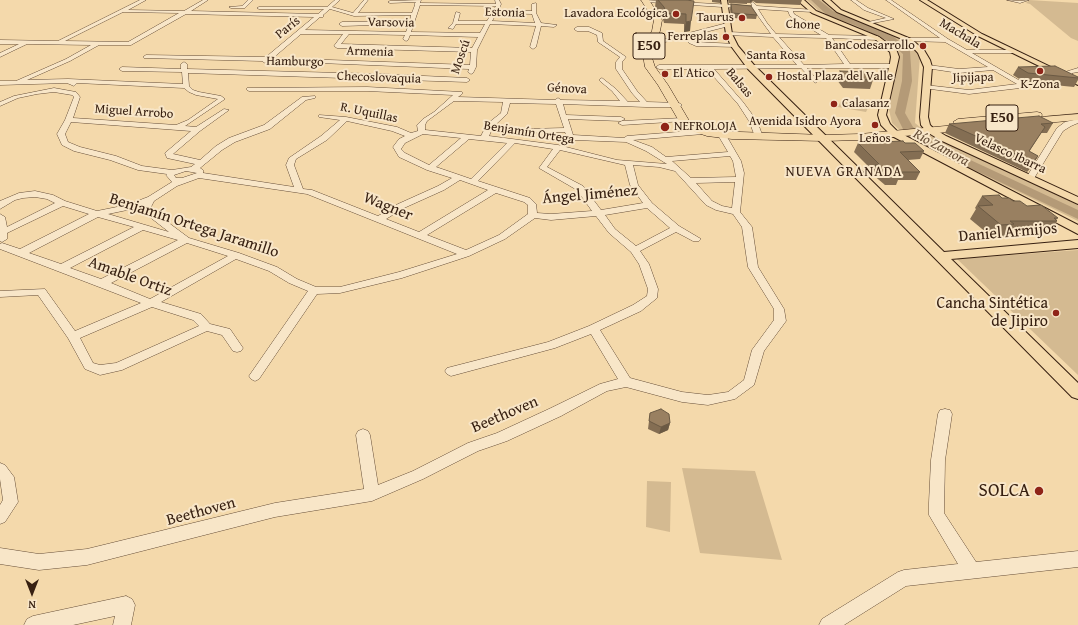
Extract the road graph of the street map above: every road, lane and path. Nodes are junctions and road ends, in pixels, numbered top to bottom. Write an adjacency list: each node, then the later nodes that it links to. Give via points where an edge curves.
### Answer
1 (144, 0): 32 (street)
2 (206, 0): 22 (street)
3 (252, 0): 24 (street, via 243,8)
4 (338, 0): 27 (street, París)
5 (366, 0): 39 (street)
6 (646, 0): 17 (street); 28 (highway, E50)
7 (753, 0): 25 (street)
8 (800, 0): 31 (main road)
9 (826, 0): 49 (main road, via 839,11)
10 (853, 0): 44 (street, via 866,10)
11 (888, 0): 41 (street, Machala)
12 (923, 0): 77 (main road, via 980,35)
13 (931, 0): 101 (main road, via 992,37)
14 (1008, 0): 15 (street)
15 (1027, 0)
16 (390, 1): 18 (street); 37 (street)
17 (660, 1): 20 (street); 28 (street)
18 (418, 2): 19 (street); 38 (street)
19 (498, 3): 30 (street, Moscú)
20 (725, 3): 25 (street); 53 (main road)
21 (534, 4): 35 (street)
22 (195, 6): 23 (street); 33 (street)
23 (203, 6)
24 (227, 7)
25 (754, 7): 29 (street); 62 (street, via 762,21)
26 (259, 8): 27 (street, via 294,5)
27 (330, 8): 39 (street); 40 (street, París)
28 (652, 8): 121 (highway, Avenida Isidro Ayora / E50, via 658,20 650,42 650,67)
29 (790, 10): 31 (street); 64 (street, via 792,15)
30 (496, 11): 35 (street); 47 (street, Moscú)
31 (813, 11): 65 (main road)
32 (120, 12): 33 (street); 71 (street)
33 (184, 12): 36 (street); 72 (street, via 132,42)
34 (458, 13): 48 (street)
35 (534, 13): 51 (street)
36 (251, 14): 40 (street); 45 (street)
37 (383, 14): 38 (street); 39 (street)
38 (413, 14): 46 (street)
39 (353, 15): 50 (street)
40 (322, 16): 55 (street, París)
41 (911, 16): 42 (street); 68 (street, Machala)
42 (905, 17)
43 (898, 18): 44 (street)
44 (892, 19): 49 (street)
45 (243, 20)
46 (411, 22): 50 (street); 58 (street)
47 (488, 22): 48 (street, Estonia); 51 (street, Estonia); 63 (street, Moscú)
48 (455, 23): 60 (street)
49 (870, 23): 67 (main road)
50 (342, 24): 56 (street)
51 (539, 25): 52 (street, Estonia); 74 (street)
52 (554, 25)
53 (727, 25): 59 (main road); 61 (street)
54 (577, 29): 120 (street, via 600,34 600,42 623,57 619,62 619,69)
55 (301, 32): 56 (street, Varsovia); 82 (street, París)
56 (334, 33): 57 (street, Varsovia)
57 (348, 33): 58 (street, Varsovia); 79 (street, via 337,46)
58 (408, 34): 60 (street, Varsovia); 79 (street)
59 (729, 34): 62 (street, Chone); 73 (main road)
60 (445, 35): 63 (street, Varsovia)
61 (687, 35): 66 (street); 73 (street, via 691,42 696,44)
62 (776, 35): 64 (street, Chone); 90 (street)
63 (482, 36): 75 (street, Moscú)
64 (828, 37): 65 (street, Chone); 84 (street)
65 (877, 38): 85 (main road, via 893,51)
66 (665, 40)
67 (909, 40): 68 (street); 91 (main road, via 921,52)
68 (946, 40): 76 (street, Machala)
69 (0, 42): 70 (street)
70 (26, 42): 71 (street); 78 (street)
71 (60, 42): 72 (street)
72 (100, 43): 104 (street)
73 (735, 46): 89 (main road)
74 (533, 47)
75 (474, 50): 79 (street); 86 (street, Moscú)
76 (967, 51): 77 (street); 93 (street, Machala)
77 (1013, 51): 101 (main road)
78 (0, 55)
79 (399, 56): 82 (street, Armenia); 86 (street, Armenia); 98 (street)
80 (146, 57): 81 (street, Armenia)
81 (183, 58): 82 (street, Armenia); 96 (street)
82 (266, 59): 83 (street, París)
83 (261, 64)
84 (848, 66): 85 (street, Santa Rosa); 90 (street, Santa Rosa)
85 (893, 66): 137 (main road, via 882,115 883,120)
86 (473, 67): 99 (street, Moscú)
87 (659, 67): 88 (street, Santa Rosa)
88 (709, 67): 89 (street, Santa Rosa); 141 (street, Balsas, via 741,103)
89 (751, 67): 90 (street, Santa Rosa); 144 (main road)
90 (801, 67): 103 (street)
91 (928, 67): 93 (street, via 959,71); 108 (main road)
92 (255, 68): 97 (street)
93 (994, 68): 107 (street, Machala, via 1020,83)
94 (122, 69): 96 (street, Hamburgo)
95 (1078, 70): 101 (street, via 1068,72)
96 (186, 71): 97 (street, Hamburgo); 106 (street)
97 (249, 73): 98 (street, Hamburgo)
98 (381, 76): 99 (street, Hamburgo); 110 (street)
99 (467, 80): 111 (street, Moscú)
100 (602, 80): 119 (street)
101 (1076, 80)
102 (68, 81): 104 (street); 106 (street); 112 (street, via 77,86)
103 (815, 81)
104 (18, 82): 105 (street)
105 (0, 83)
106 (186, 86): 132 (street, via 193,92 222,99)
107 (1020, 86): 108 (street, Jipijapa, via 961,92)
108 (926, 87): 133 (main road)
109 (249, 89): 110 (street, Checoslovaquia)
110 (367, 89): 111 (street, Checoslovaquia)
111 (460, 93): 114 (street, Moscú)
112 (77, 97): 117 (street, via 74,93 54,90 16,97); 128 (street)
113 (313, 98): 152 (street, via 304,98 267,127 232,140)
114 (453, 99): 115 (street, Génova); 138 (street, Moscú, via 425,120 421,125)
115 (507, 100): 116 (street, Génova); 145 (street, via 504,114 490,126)
116 (558, 100): 118 (street, Génova); 125 (street)
117 (0, 104)
118 (616, 104): 119 (street, Génova); 130 (street)
119 (626, 104): 120 (street, Génova)
120 (646, 105): 121 (street, Génova)
121 (677, 105): 129 (highway, Avenida Isidro Ayora / E50); 140 (highway, Avenida Isidro Ayora / E50, via 695,122)
122 (226, 110): 134 (street)
123 (1078, 111): 133 (highway, Avenida Isidro Ayora / E50)
124 (321, 116): 127 (street, R. Uquillas)
125 (564, 117): 130 (street); 135 (street)
126 (1078, 117): 133 (highway, Avenida Isidro Ayora / E50)
127 (346, 119): 142 (street, R. Uquillas); 162 (street, via 324,138 293,158 290,165)
128 (69, 120): 132 (street, Miguel Arrobo); 158 (street, via 61,134 65,143)
129 (682, 120): 130 (street); 139 (highway, Avenida Isidro Ayora / E50, via 688,126)
130 (621, 121): 146 (street)
131 (1078, 121): 157 (street, via 1060,130)
132 (177, 127): 134 (street, Miguel Arrobo)
133 (926, 128): 137 (highway, Avenida Isidro Ayora / E50); 157 (main road, Velasco Ibarra, via 942,138)
134 (197, 129): 152 (street, via 168,155)
135 (568, 130): 136 (street); 146 (street, via 570,136 575,138)
136 (527, 131)
137 (894, 131): 144 (highway, Avenida Isidro Ayora / E50); 177 (main road, via 905,140)
138 (422, 132): 142 (street); 143 (street, Benjamín Ortega)
139 (703, 132): 140 (highway, Avenida Isidro Ayora / E50); 146 (street)
140 (720, 132): 141 (highway, Avenida Isidro Ayora / E50); 149 (street)
141 (759, 135): 144 (highway, Avenida Isidro Ayora / E50)
142 (411, 136): 153 (street, via 402,141 397,149 402,155)
143 (468, 136): 145 (street, Benjamín Ortega); 153 (street)
144 (821, 136): 188 (main road)
145 (484, 138): 147 (street, Benjamín Ortega)
146 (627, 139): 150 (street)
147 (513, 141): 148 (street, Benjamín Ortega); 161 (street)
148 (558, 147): 151 (street, Benjamín Ortega, via 601,159); 171 (street, via 543,168 580,188)
149 (732, 154): 150 (street); 159 (street, via 737,161)
150 (665, 159): 154 (street)
151 (628, 162): 154 (street, Benjamín Ortega); 167 (street, via 634,185)
152 (201, 163): 155 (street)
153 (430, 168): 156 (street)
154 (678, 169): 160 (street)
155 (196, 172): 158 (street, via 183,180); 158 (street, via 178,170); 162 (street, Wagner)
156 (458, 178): 161 (street); 174 (street, via 400,206)
157 (1030, 178): 165 (main road, Velasco Ibarra)
158 (173, 179): 164 (street)
159 (739, 179): 160 (street); 169 (street)
160 (688, 181): 169 (street, via 709,203)
161 (472, 182): 163 (street)
162 (299, 189): 174 (street, Wagner)
163 (494, 190): 172 (street, via 528,200 532,204); 179 (street)
164 (151, 199): 170 (street, via 129,207); 180 (street, via 145,209)
165 (1078, 201)
166 (62, 203): 168 (street, Benjamín Ortega Jaramillo, via 35,194 12,198); 170 (street, Benjamín Ortega Jaramillo); 178 (street)
167 (649, 205): 171 (street, Ángel Jiménez); 176 (street)
168 (0, 206)
169 (736, 212): 200 (street, Beethoven, via 747,227 753,267 779,309 780,321 758,350 750,382 731,396 708,400 682,397)
170 (98, 213): 175 (street, Benjamín Ortega Jaramillo); 185 (street)
171 (599, 213): 172 (street, Ángel Jiménez, via 551,217); 184 (street, via 612,231)
172 (533, 215): 186 (street, Benjamín Ortega Jaramillo, via 502,237)
173 (0, 218): 178 (street)
174 (380, 219): 179 (street, Wagner)
175 (143, 226): 180 (street, Benjamín Ortega Jaramillo); 189 (street)
176 (676, 228): 181 (street); 184 (street)
177 (1078, 230)
178 (3, 232): 183 (street)
179 (420, 236): 186 (street, Wagner)
180 (186, 240): 187 (street, Benjamín Ortega Jaramillo); 190 (street)
181 (696, 240)
182 (1078, 244): 188 (main road, Daniel Armijos)
183 (1, 249): 185 (street, Amable Ortiz)
184 (635, 250): 195 (street, via 644,264 653,289 652,298)
185 (20, 253): 189 (street, Amable Ortiz)
186 (466, 254): 191 (street, Benjamín Ortega Jaramillo, via 402,275 340,290)
187 (236, 255): 191 (street, Benjamín Ortega Jaramillo, via 273,269); 193 (street)
188 (942, 256): 201 (main road)
189 (62, 268): 190 (street, Amable Ortiz)
190 (102, 283): 193 (street, Amable Ortiz)
191 (314, 290): 199 (street)
192 (0, 294): 196 (street, via 42,291)
193 (150, 303): 194 (street, Amable Ortiz, via 197,317); 196 (street)
194 (206, 327): 196 (street, via 118,366 100,370 89,366); 197 (street, Amable Ortiz, via 226,332)
195 (593, 329): 198 (street, via 551,345); 200 (street)
196 (73, 336)
197 (238, 348)
198 (451, 371)
199 (255, 376)
200 (626, 382): 205 (street, Beethoven, via 604,387 502,437 473,447 418,475)
201 (1078, 393)
202 (945, 414): 209 (street, via 938,460 937,515)
203 (363, 435): 205 (street)
204 (0, 469): 206 (street, via 7,477 11,502)
205 (372, 494): 207 (street, Beethoven, via 276,510 87,557 39,562)
206 (0, 517)
207 (0, 556)
208 (1078, 559): 209 (street)
209 (972, 571): 212 (street, via 904,578)
210 (33, 625): 211 (street, via 126,605)
211 (122, 625)
212 (828, 625)

